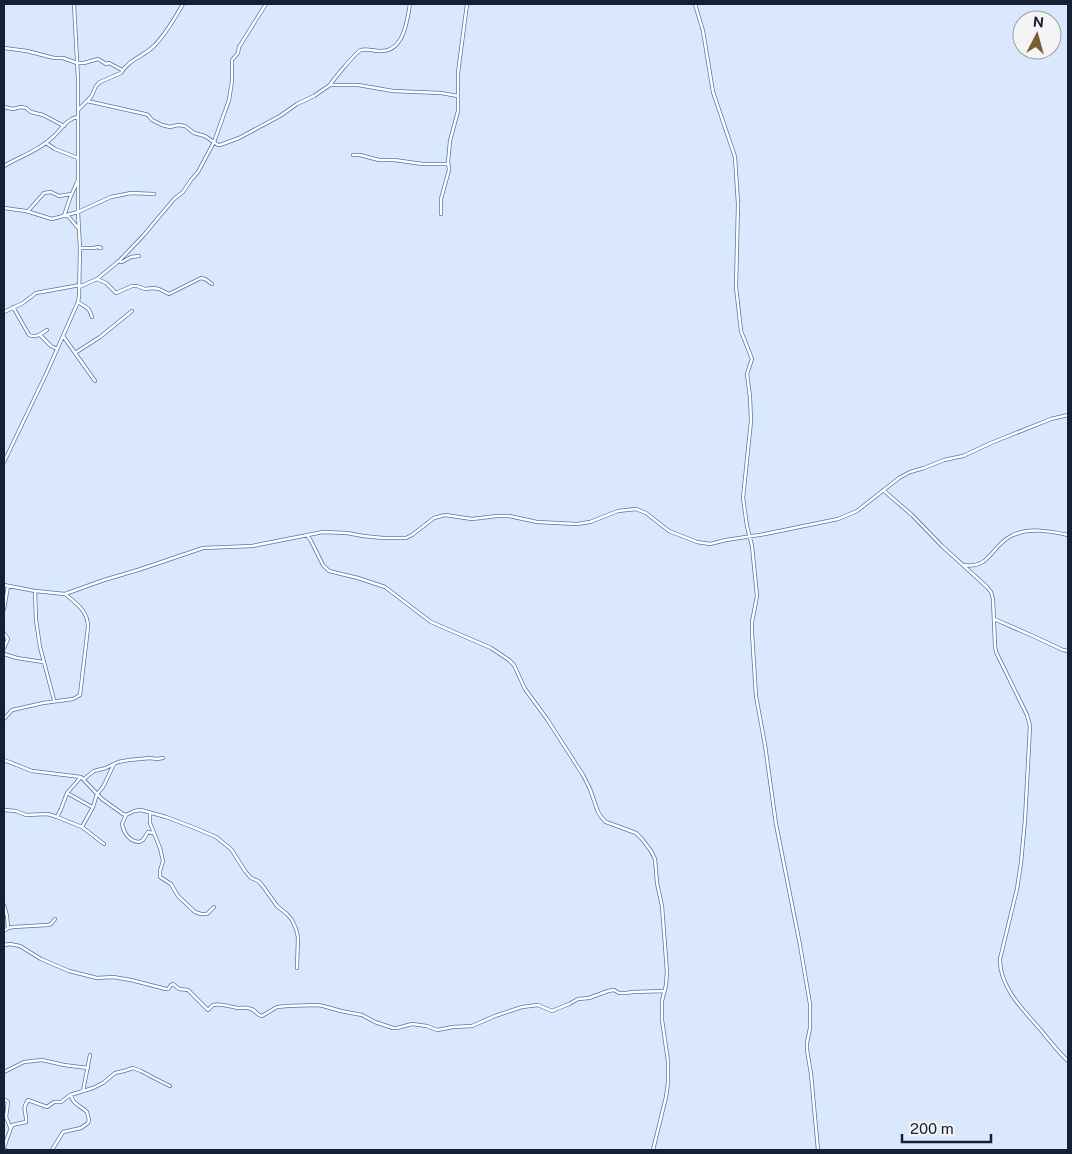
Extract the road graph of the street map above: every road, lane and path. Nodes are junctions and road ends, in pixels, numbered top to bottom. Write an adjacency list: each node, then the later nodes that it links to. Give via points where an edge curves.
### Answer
1 (74, 4): 8 (street)
2 (183, 4): 9 (street, via 154,46)
3 (266, 4): 17 (street, via 232,60 229,100)
4 (410, 4): 10 (street, via 403,35 395,46 384,51 360,51)
5 (467, 4): 11 (street)
6 (695, 4): 55 (street, via 712,89 736,163 736,287 741,331 752,359 747,374 751,421 743,498)
7 (4, 48): 8 (street)
8 (77, 63): 9 (street, via 98,59); 14 (street)
9 (122, 70): 12 (street, via 100,82)
10 (330, 85): 11 (street); 17 (street, via 239,138 220,145)
11 (458, 96): 21 (street)
12 (87, 101): 14 (street); 17 (street, via 145,114 166,126 186,126)
13 (4, 107): 16 (street, via 26,108)
14 (78, 110): 15 (street)
15 (78, 117): 16 (street, via 71,118); 20 (street)
16 (64, 126): 18 (street)
17 (214, 142): 35 (street, via 183,192)
18 (46, 143): 20 (street); 22 (street)
19 (353, 155): 21 (street)
20 (78, 158): 23 (street)
21 (448, 164): 29 (street)
22 (4, 166)
23 (79, 179): 24 (street); 28 (street)
24 (72, 194): 27 (street, via 44,193); 30 (street)
25 (154, 194): 28 (street, via 120,194)
26 (4, 208): 27 (street)
27 (28, 212): 30 (street, via 52,219)
28 (78, 212): 30 (street); 31 (street)
29 (441, 214)
30 (64, 216): 31 (street, via 68,216)
31 (79, 230): 32 (street)
32 (80, 248): 33 (street); 38 (street)
33 (100, 248)
34 (139, 256): 35 (street)
35 (119, 261): 36 (street)
36 (97, 279): 37 (street, via 106,282 116,293 137,286 169,294 201,278); 38 (street)
37 (212, 284)
38 (79, 286): 39 (street); 40 (street, via 36,293)
39 (78, 302): 43 (street, via 88,308); 46 (street)
40 (13, 307): 42 (street); 45 (street, via 29,335)
41 (132, 311): 48 (street)
42 (4, 312)
43 (92, 317)
44 (47, 330): 45 (street)
45 (40, 335): 47 (street)
46 (63, 336): 47 (street); 48 (street)
47 (57, 349): 51 (street)
48 (76, 353): 49 (street)
49 (95, 382)
50 (1068, 415): 52 (street, via 963,456 910,472)
51 (4, 462)
52 (884, 490): 55 (street, via 857,510 838,519); 56 (street)
53 (1068, 534): 56 (street, via 1035,531 1017,534 1008,537 982,562 971,566)
54 (306, 535): 55 (street, via 340,532 404,538 442,515 472,519 504,516 577,524 636,509 669,531 702,543); 60 (street, via 252,546 203,548); 91 (street, via 329,571 385,587 431,622 497,651 512,663 522,685 583,775 602,818 638,835 654,856 666,944)
55 (750, 536): 104 (street, via 756,596 752,622 756,696 773,809 810,1004 807,1050)
56 (962, 564): 62 (street, via 991,592)
57 (4, 585): 58 (street)
58 (8, 586): 59 (street); 61 (street)
59 (35, 591): 60 (street); 67 (street)
60 (65, 594): 68 (street, via 86,615 88,627 80,695)
61 (4, 610)
62 (994, 619): 65 (street); 93 (street, via 996,652 1030,726 1022,863 1000,965 1012,996)
63 (4, 633): 64 (street, via 8,637)
64 (4, 648)
65 (1068, 651)
66 (4, 654): 67 (street)
67 (43, 662): 68 (street)
68 (54, 701): 69 (street, via 12,710)
69 (4, 718)
70 (163, 758): 72 (street)
71 (4, 760): 73 (street, via 32,771)
72 (114, 764): 73 (street); 75 (street)
73 (83, 778): 74 (street); 75 (street)
74 (67, 793): 76 (street); 80 (street)
75 (97, 794): 76 (street); 79 (street)
76 (92, 807): 81 (street)
77 (4, 810): 80 (street)
78 (150, 812): 79 (street, via 137,810); 82 (street); 90 (street, via 216,837 231,849 251,878 260,883 292,920 298,937)
79 (126, 815): 82 (street, via 122,824 130,840 139,842 148,832)
80 (57, 817): 81 (street)
81 (82, 827): 83 (street)
82 (154, 833): 85 (street, via 163,861 160,877 195,912 207,914)
83 (104, 844)
84 (4, 905): 87 (street)
85 (214, 907)
86 (55, 919): 87 (street, via 51,924)
87 (8, 928): 88 (street)
88 (4, 931)
89 (4, 945): 91 (street, via 20,946 40,959 96,978 118,977 166,989 173,984 180,990 188,990 208,1010 216,1004 250,1008 262,1016 278,1007 324,1006 362,1015 395,1028 409,1024 437,1030 468,1027 522,1007 538,1005 552,1011 578,999 608,991 626,994)
90 (297, 968)
91 (664, 991): 103 (street, via 662,1020 668,1083)
92 (90, 1055): 94 (street)
93 (1068, 1061)
94 (88, 1068): 95 (street, via 42,1060 24,1062); 97 (street)
95 (4, 1072)
96 (170, 1086): 97 (street, via 133,1068 115,1072 103,1083)
97 (82, 1091): 98 (street)
98 (72, 1097): 100 (street, via 47,1107 28,1100 24,1108 26,1122); 102 (street, via 87,1112 88,1123 63,1132)
99 (4, 1099): 100 (street, via 8,1102 6,1117)
100 (10, 1125): 101 (street)
101 (5, 1149)
102 (52, 1150)
103 (653, 1150)
104 (818, 1150)

